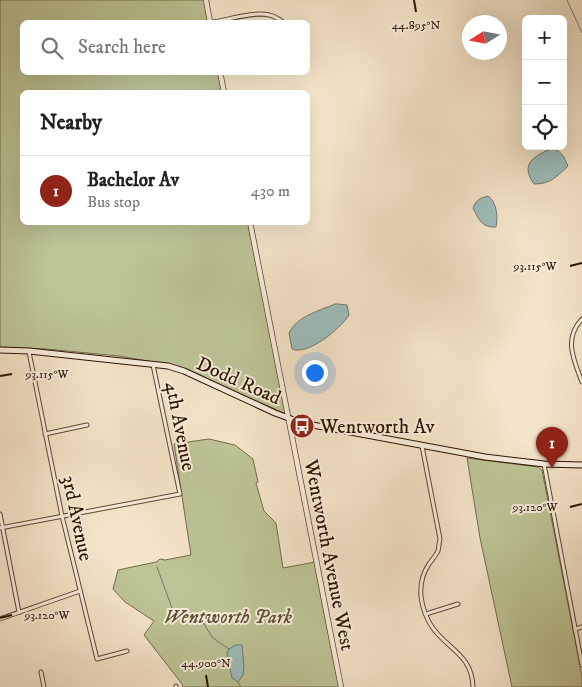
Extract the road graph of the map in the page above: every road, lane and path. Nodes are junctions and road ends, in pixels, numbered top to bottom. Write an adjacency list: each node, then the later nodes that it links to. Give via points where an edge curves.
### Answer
1 (206, 0): 2 (street)
2 (211, 20)
3 (224, 20): 4 (street, via 262,14)
4 (281, 20)
5 (221, 75): 6 (street)
6 (224, 90)
7 (251, 225): 13 (street, Wentworth Avenue West)
8 (582, 319): 12 (street, via 574,330 571,343)
9 (0, 350): 10 (main road, Dodd Road)
10 (29, 351): 11 (main road, Dodd Road); 15 (street, 3rd Avenue)
11 (153, 364): 13 (main road, Dodd Road, via 184,371); 20 (street, 4th Avenue, via 180,494)
12 (582, 382)
13 (288, 418): 16 (main road, Dodd Road); 33 (street, Wentworth Avenue West)
14 (86, 425): 15 (street)
15 (45, 434): 20 (street, 3rd Avenue)
16 (422, 445): 17 (main road, Dodd Road); 25 (street, via 440,539 438,551 422,582 421,597)
17 (544, 464): 18 (main road, Dodd Road); 28 (street)
18 (582, 465)
19 (0, 514): 21 (street)
20 (62, 516): 21 (street); 22 (street, 3rd Avenue)
21 (1, 528): 24 (street)
22 (80, 592): 24 (street); 29 (street, 3rd Avenue, via 97,659)
23 (458, 604): 25 (street)
24 (19, 612): 26 (street)
25 (426, 614): 34 (street, via 435,631 467,663)
26 (0, 619)
27 (582, 627): 28 (street)
28 (575, 629): 30 (street)
29 (127, 651)
30 (582, 664)
31 (42, 672): 32 (street)
32 (44, 687)
33 (341, 687)
34 (474, 687)

